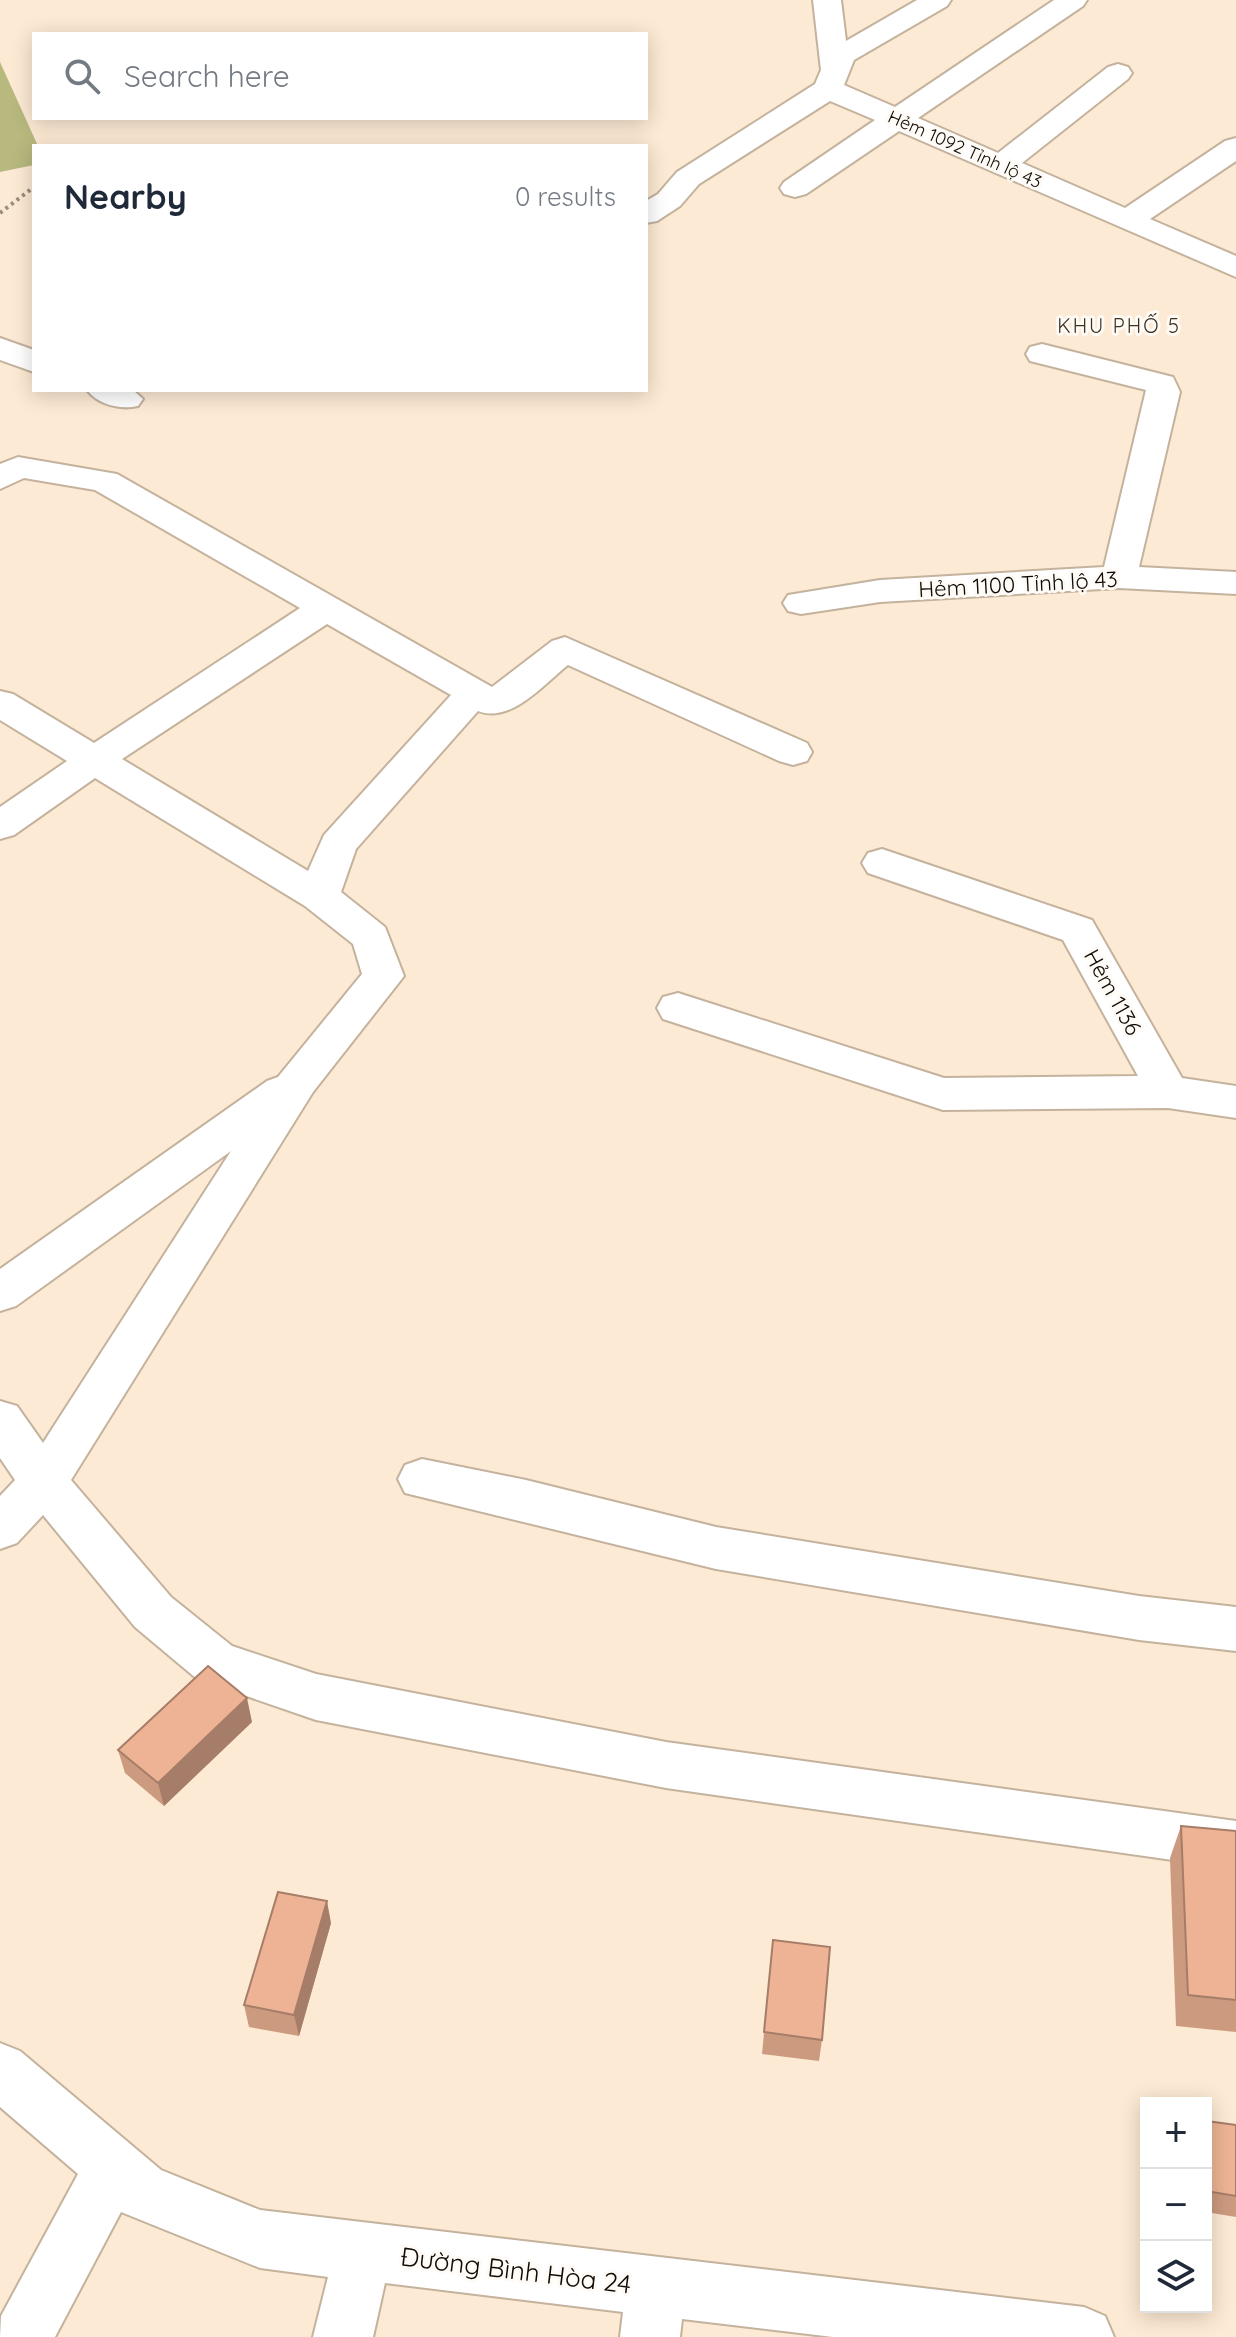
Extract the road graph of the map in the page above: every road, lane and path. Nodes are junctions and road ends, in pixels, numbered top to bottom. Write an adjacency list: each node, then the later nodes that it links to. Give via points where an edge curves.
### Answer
1 (827, 0): 5 (street)
2 (937, 0): 5 (street, via 842,55)
3 (1073, 0): 6 (street)
4 (1118, 73): 8 (street)
5 (832, 80): 6 (street, Hẻm 1092 Tỉnh lộ 43); 12 (street, via 688,178 669,200)
6 (899, 120): 8 (street, Hẻm 1092 Tỉnh lộ 43); 9 (street)
7 (1236, 147): 13 (street)
8 (1001, 165): 13 (street, Hẻm 1092 Tỉnh lộ 43)
9 (795, 188)
10 (32, 189): 11 (path)
11 (0, 213)
12 (648, 213)
13 (1127, 221): 14 (street, Hẻm 1092 Tỉnh lộ 43)
14 (1236, 268)
15 (0, 348): 17 (street)
16 (1042, 354): 19 (street, via 1161,384)
17 (32, 361)
18 (0, 479): 22 (street, via 18,467 105,481)
19 (1119, 577): 20 (street, Hẻm 1100 Tỉnh lộ 43); 21 (street, Hẻm 1100 Tỉnh lộ 43, via 880,591)
20 (1236, 583)
21 (801, 603)
22 (324, 609): 23 (street); 26 (street)
23 (473, 694): 25 (street, via 494,704 565,649); 29 (street, via 338,844)
24 (0, 703): 26 (street)
25 (793, 752)
26 (94, 760): 27 (street); 29 (street)
27 (0, 826)
28 (882, 863): 32 (street, Hẻm 1136, via 1078,930)
29 (319, 896): 31 (street, via 371,937 383,976)
30 (678, 1008): 32 (street, via 943,1094)
31 (298, 1081): 34 (street); 37 (street)
32 (1168, 1092): 33 (street)
33 (1236, 1102)
34 (0, 1293)
35 (0, 1420): 37 (street)
36 (422, 1479): 39 (street, via 716,1548)
37 (44, 1482): 38 (street); 40 (street, via 153,1612 215,1663 316,1697 666,1765)
38 (0, 1528)
39 (1236, 1629)
40 (1236, 1845)
41 (0, 2070): 42 (street, Đường Bình Hòa 24)
42 (113, 2167): 43 (street, Đường Bình Hòa 24, via 141,2191 260,2239); 45 (street)
43 (363, 2252): 44 (street, Đường Bình Hòa 24); 46 (street)
44 (653, 2312): 47 (street, Đường Bình Hòa 24)
45 (22, 2337)
46 (343, 2337)
47 (1084, 2337)

